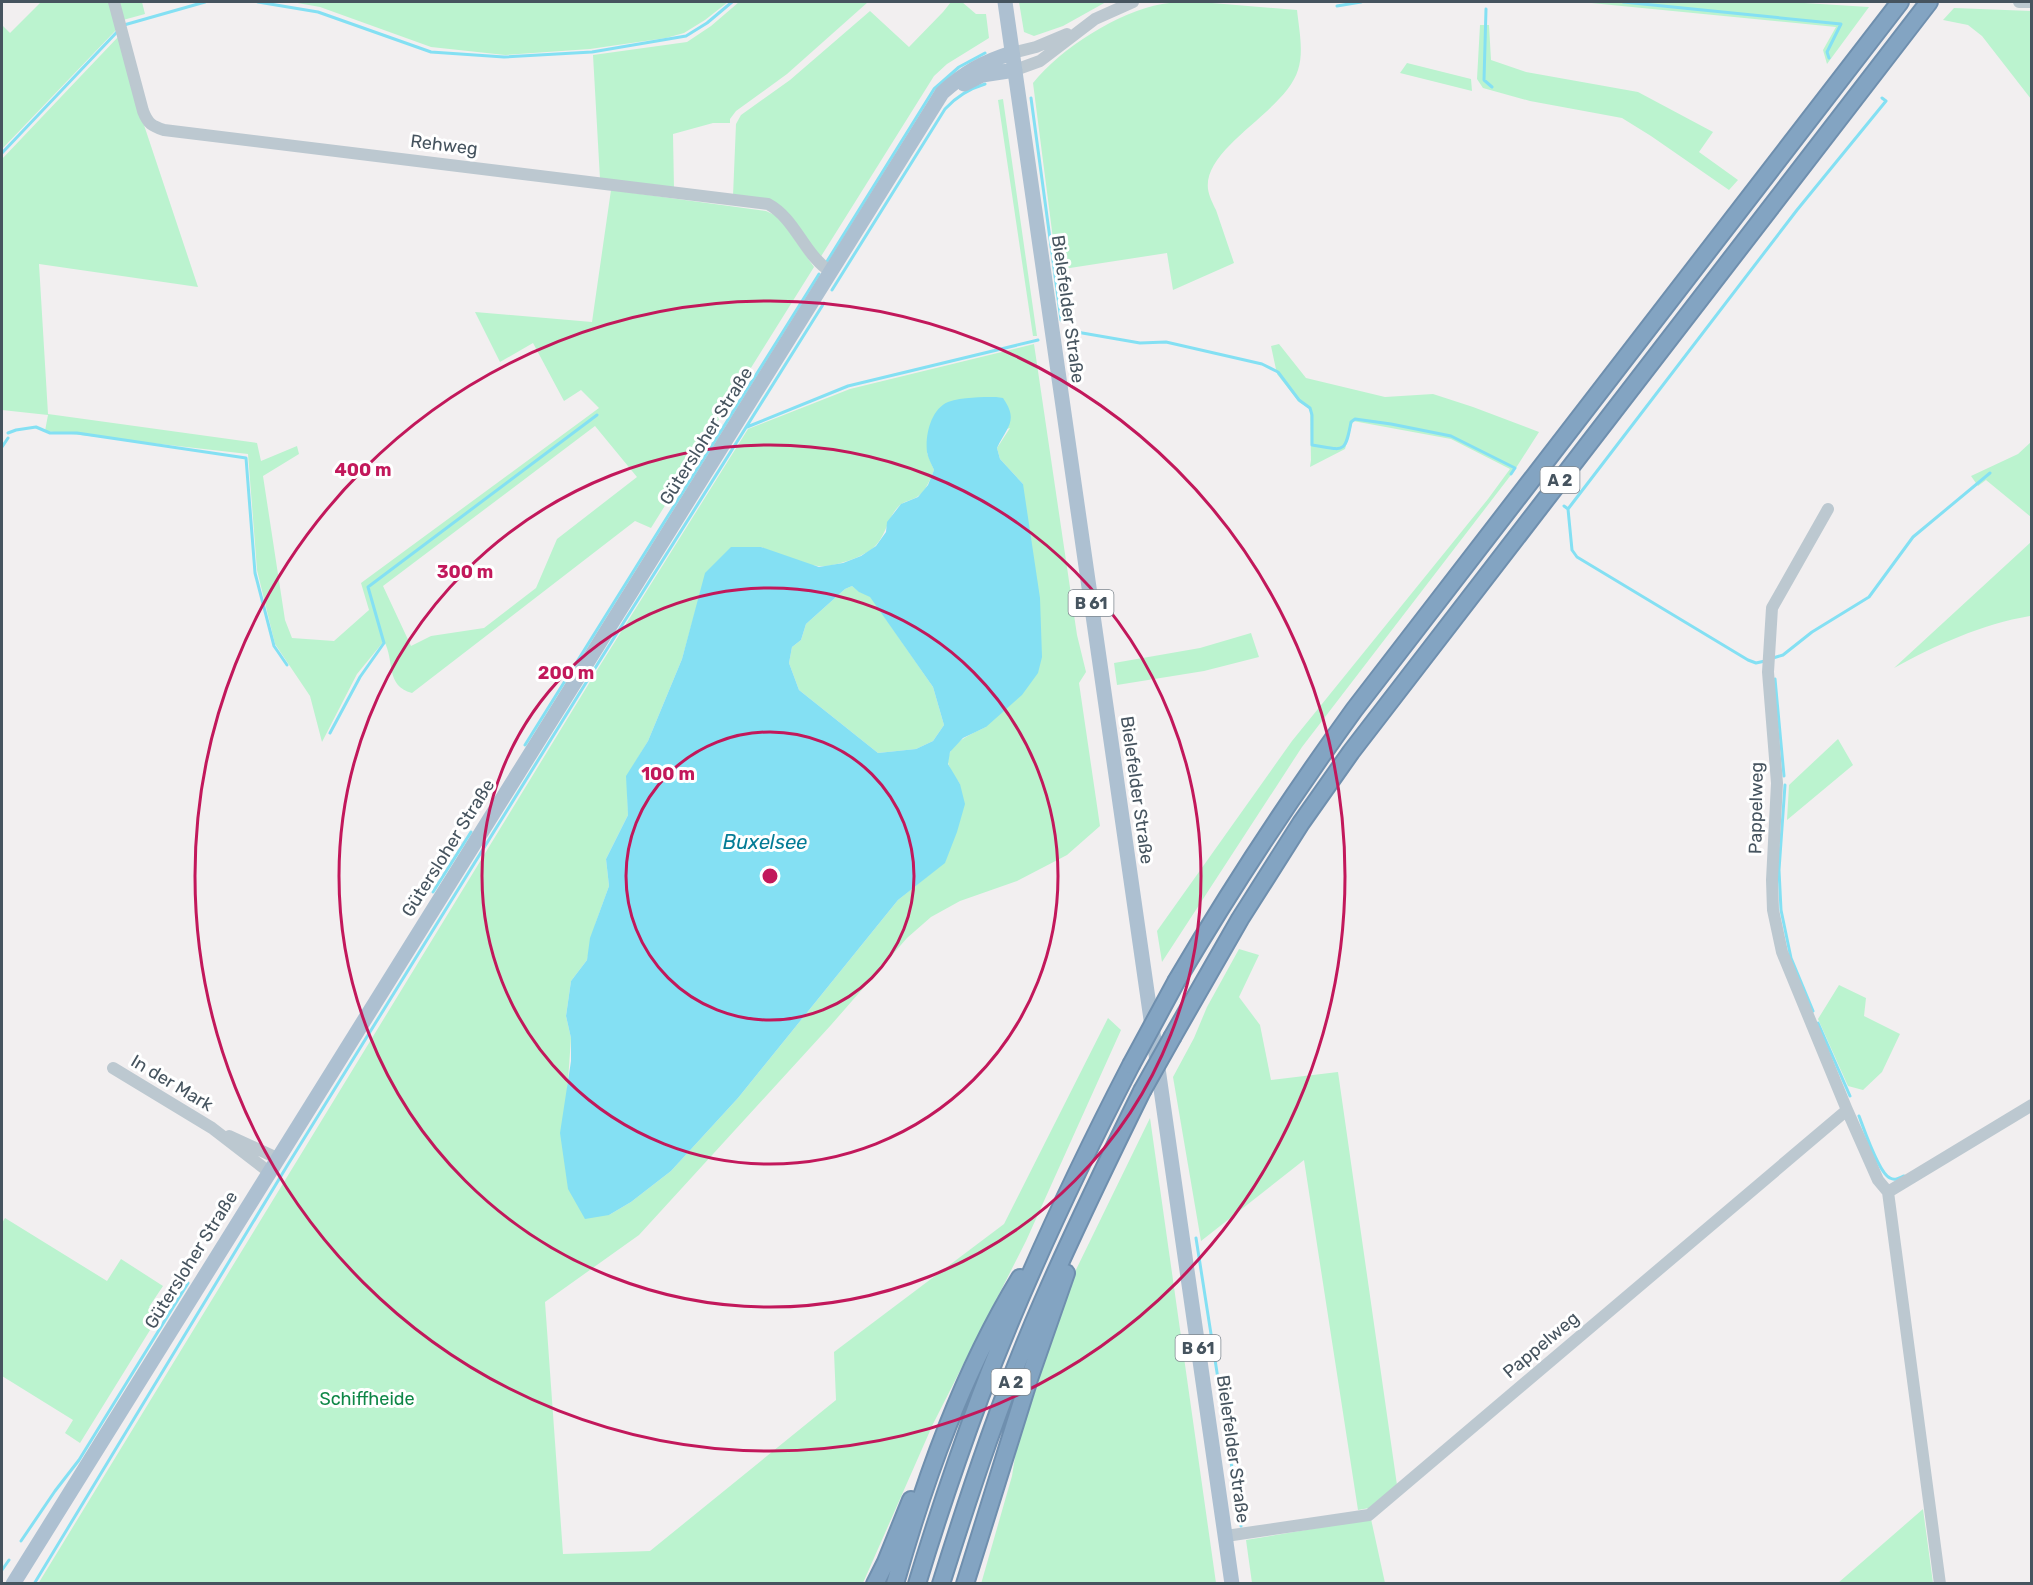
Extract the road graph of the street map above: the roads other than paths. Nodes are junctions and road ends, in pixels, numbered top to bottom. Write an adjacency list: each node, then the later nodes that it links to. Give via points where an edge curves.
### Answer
1 (114, 2): 12 (street, Rehweg, via 143,111 152,126 768,204 783,214 820,265)
2 (1005, 2): 9 (main road, Bielefelder Straße / B 61)
3 (1133, 2): 8 (street)
4 (1900, 2): 22 (highway, A 2, bridge, via 1354,710 1275,823 1177,980 1087,1150)
5 (1929, 2): 20 (highway, A 2, bridge, via 1351,752 1240,919 1142,1090)
6 (2019, 2): 7 (street)
7 (2031, 2)
8 (1095, 19): 9 (street, via 1053,41); 10 (street, via 1040,61)
9 (1012, 53): 10 (main road, Bielefelder Straße / B 61); 11 (main road, Gütersloher Straße, via 959,77 942,93)
10 (1015, 70): 11 (main road, Gütersloher Straße, via 982,75 964,83 945,97); 24 (main road, Bielefelder Straße / B 61)
11 (917, 134): 12 (main road, Gütersloher Straße)
12 (831, 272): 18 (main road, Gütersloher Straße)
13 (1828, 509): 16 (street, Pappelweg, via 1772,608 1768,672 1778,783 1772,880 1773,910 1782,952)
14 (113, 1068): 17 (street, In der Mark)
15 (2031, 1105): 21 (street)
16 (1847, 1110): 21 (street, Pappelweg, via 1878,1180); 24 (street, Pappelweg, via 1369,1515)
17 (212, 1128): 18 (street, In der Mark); 19 (street, In der Mark)
18 (277, 1158): 19 (main road, Gütersloher Straße)
19 (269, 1172): 25 (main road, Gütersloher Straße)
20 (1095, 1187): 29 (highway, A 2, via 1042,1302 1000,1408); 30 (highway)
21 (1888, 1192): 32 (street, Pappelweg)
22 (1056, 1218): 23 (highway, via 1000,1312); 28 (highway, A 2, via 980,1397)
23 (944, 1435): 26 (highway, via 924,1469); 27 (highway)
24 (1226, 1536): 31 (main road, Bielefelder Straße / B 61)
25 (13, 1584)
26 (875, 1584)
27 (895, 1584)
28 (917, 1584)
29 (941, 1584)
30 (965, 1584)
31 (1232, 1584)
32 (1940, 1584)

